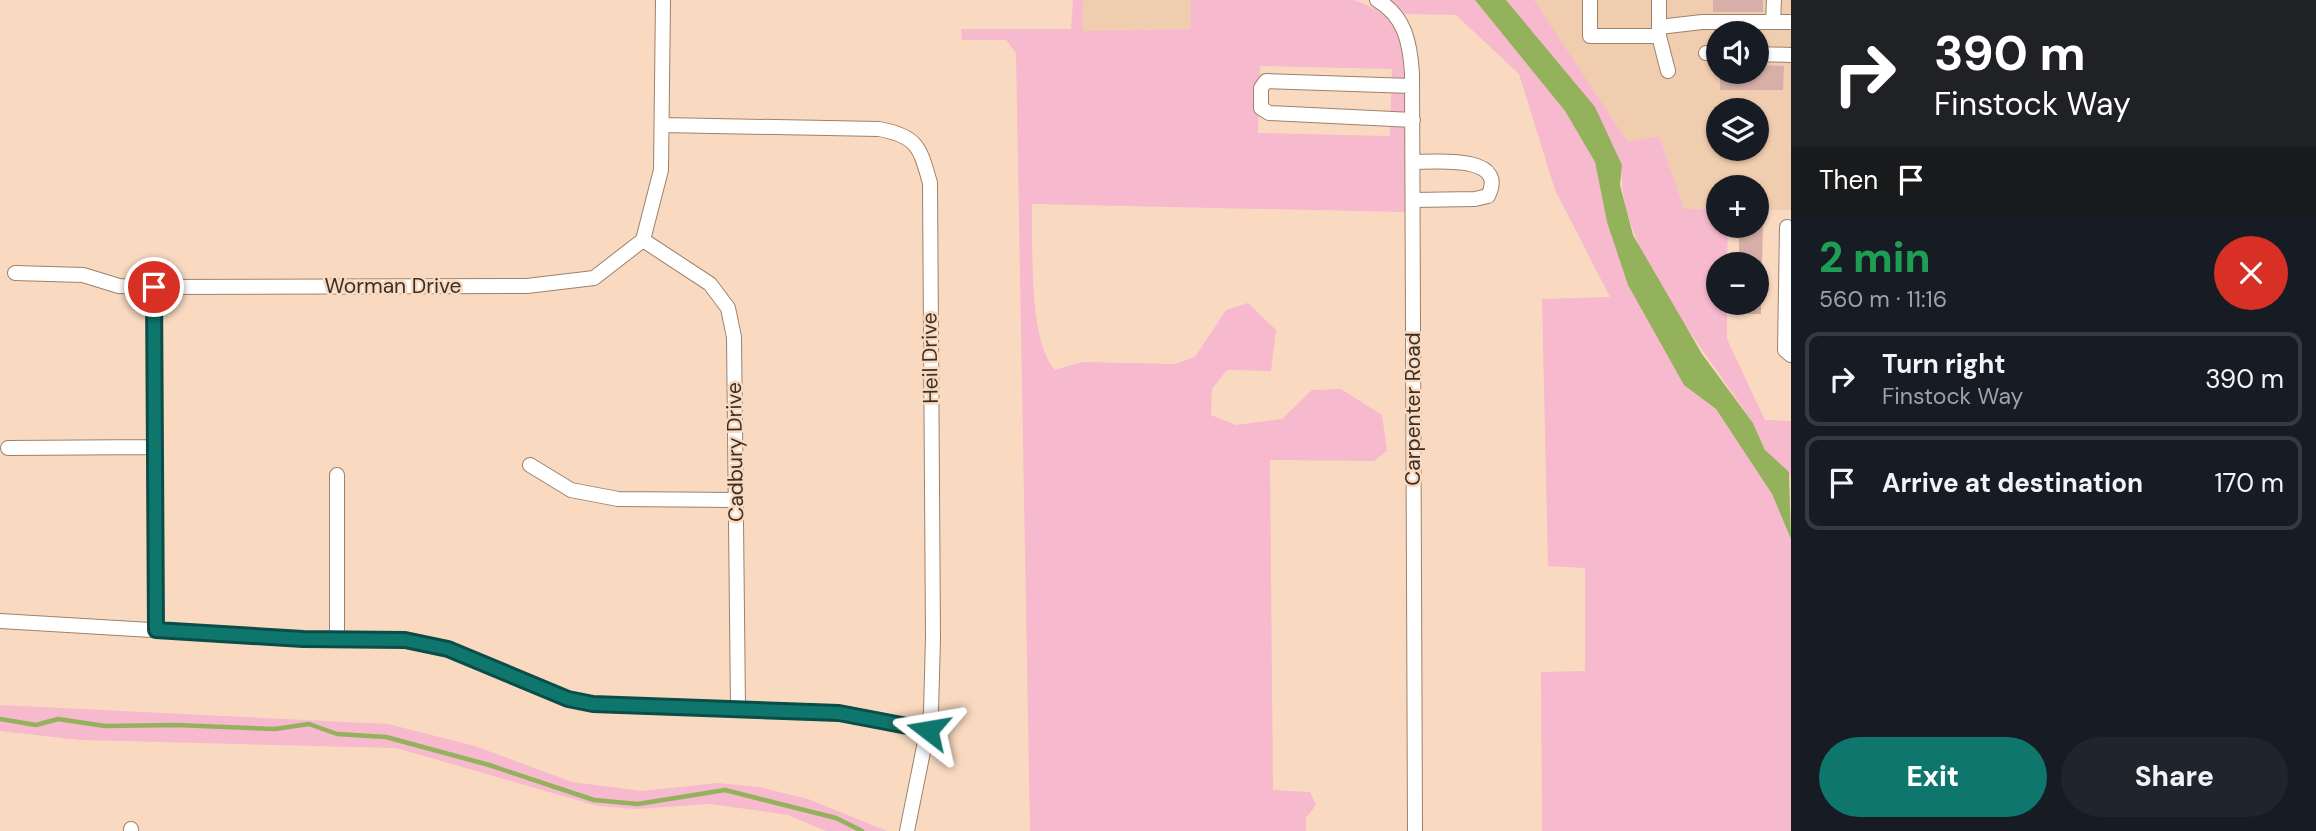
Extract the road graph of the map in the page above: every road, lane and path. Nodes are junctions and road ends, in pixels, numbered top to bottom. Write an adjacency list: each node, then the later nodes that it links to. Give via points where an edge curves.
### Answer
1 (663, 0): 14 (street)
2 (1377, 0): 12 (street, Carpenter Road, via 1399,18 1410,44)
3 (1590, 0): 8 (street, via 1590,36)
4 (1659, 0): 8 (street)
5 (1774, 0): 6 (street)
6 (1773, 22): 7 (street); 8 (street, via 1702,22)
7 (1791, 22)
8 (1659, 31): 11 (street)
9 (1769, 54): 10 (street)
10 (1791, 55)
11 (1668, 71)
12 (1412, 86): 13 (street, Carpenter Road); 13 (street, via 1266,81 1261,88 1261,108 1269,113)
13 (1413, 120): 15 (street, Carpenter Road)
14 (662, 125): 18 (street, via 661,170); 31 (street, Heil Drive, via 879,129 902,133 919,147 930,183 933,638)
15 (1413, 162): 16 (street, Carpenter Road); 16 (street, via 1471,163 1483,168 1492,187 1488,196 1475,199)
16 (1413, 200): 33 (street, Carpenter Road)
17 (1787, 227): 21 (street, via 1785,350)
18 (643, 240): 20 (street, Worman Drive, via 594,278 527,286); 26 (street, Cadbury Drive, via 710,284 728,308 734,337)
19 (15, 273): 20 (street, Worman Drive, via 83,275 119,286)
20 (154, 287): 22 (street)
21 (1791, 355)
22 (155, 447): 23 (street); 28 (street)
23 (8, 448)
24 (530, 465): 26 (street, via 571,490 618,499)
25 (337, 475): 29 (street)
26 (736, 500): 30 (street, Cadbury Drive)
27 (0, 621): 28 (street)
28 (156, 630): 29 (street)
29 (337, 639): 30 (street, via 405,640 448,649 568,699 593,704)
30 (737, 708): 31 (street, via 839,713)
31 (928, 730): 32 (street, Heil Drive)
32 (907, 831)
33 (1415, 831)

